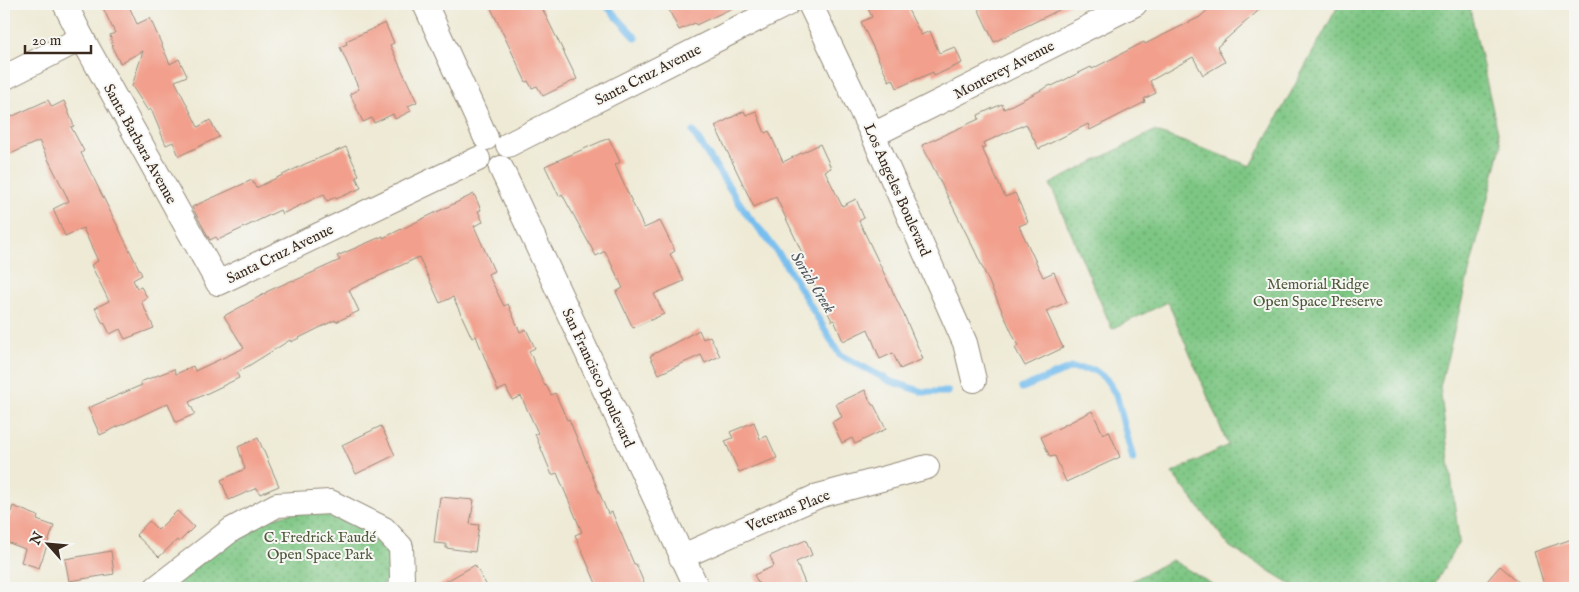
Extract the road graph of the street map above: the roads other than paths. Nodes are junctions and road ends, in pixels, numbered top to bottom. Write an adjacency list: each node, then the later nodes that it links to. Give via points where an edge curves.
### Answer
1 (65, 4): 6 (street, Santa Barbara Avenue)
2 (425, 4): 9 (street)
3 (787, 4): 9 (street, Santa Cruz Avenue)
4 (810, 4): 8 (street, Los Angeles Boulevard)
5 (1135, 4): 8 (street, Monterey Avenue)
6 (82, 38): 7 (street); 10 (street, Santa Barbara Avenue)
7 (4, 78)
8 (873, 135): 11 (street, Los Angeles Boulevard, via 965,343)
9 (491, 147): 10 (street, Santa Cruz Avenue); 13 (street, San Francisco Boulevard, via 509,157 501,168)
10 (218, 284)
11 (974, 380)
12 (927, 467): 13 (street, Veterans Place, via 818,496)
13 (681, 557): 16 (street, San Francisco Boulevard)
14 (156, 588): 15 (street, via 231,530 277,505 330,502 384,528 401,547)
15 (400, 588)
16 (697, 588)

